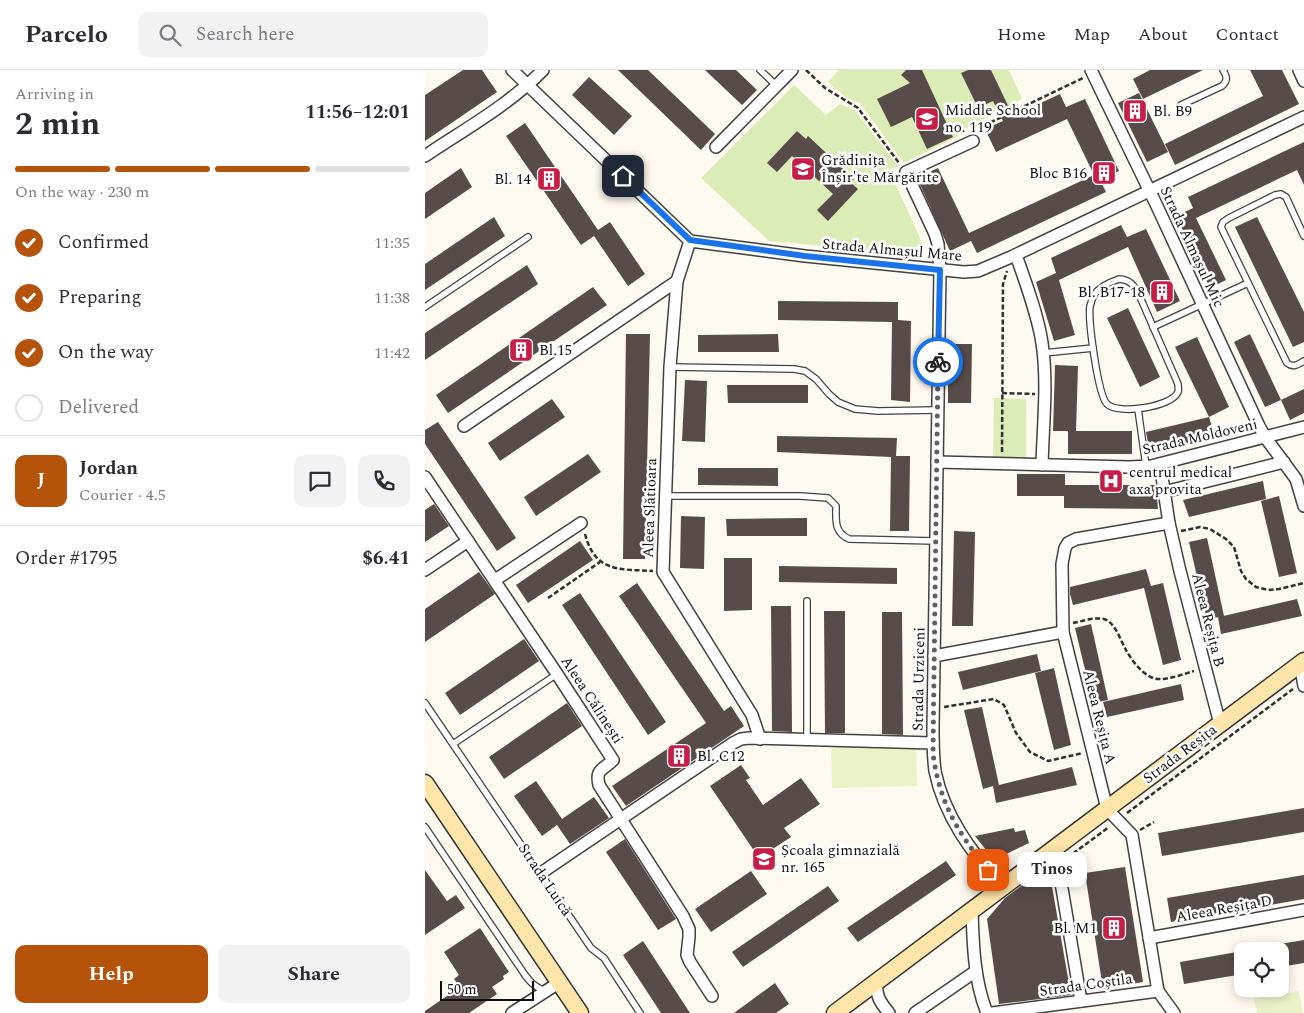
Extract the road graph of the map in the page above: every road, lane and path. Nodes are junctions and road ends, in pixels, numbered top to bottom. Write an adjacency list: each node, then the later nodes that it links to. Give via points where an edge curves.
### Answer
1 (512, 70): 10 (street)
2 (543, 70): 10 (street)
3 (760, 70): 11 (lane)
4 (792, 70): 11 (street)
5 (806, 70): 17 (path, via 825,88 858,108)
6 (1223, 70): 12 (lane, via 1227,77 1222,86)
7 (1299, 70): 9 (street)
8 (1095, 71): 14 (path, via 985,124); 18 (street, Strada Almașul Mic)
9 (1304, 81)
10 (528, 85): 16 (street); 21 (street)
11 (777, 86): 15 (street)
12 (1181, 105)
13 (1304, 117): 18 (street, Strada Almașul Mare)
14 (973, 141): 17 (street)
15 (716, 147)
16 (425, 156)
17 (906, 172): 23 (street, Strada Urziceni, via 935,234)
18 (1150, 192): 22 (street, Strada Almașul Mare); 26 (street, Strada Almașul Mic)
19 (1304, 236): 25 (lane, via 1286,197 1281,194 1223,222 1221,228)
20 (528, 237): 27 (lane)
21 (690, 240): 23 (street, Strada Almașul Mare); 24 (street, Aleea Slătioara)
22 (1013, 256): 23 (street, Strada Almașul Mare, via 979,271); 30 (street, via 1040,328); 33 (path, via 1003,284)
23 (940, 270): 36 (street, Strada Urziceni)
24 (677, 281): 32 (street, Aleea Slătioara); 37 (street)
25 (1248, 283): 26 (lane); 31 (lane, via 1287,363 1295,366)
26 (1203, 304): 28 (lane); 39 (street, Strada Almașul Mic)
27 (425, 307)
28 (1153, 327): 29 (lane, via 1133,284 1119,279 1110,282 1094,295 1090,307); 35 (lane, via 1178,384 1178,392 1165,402)
29 (1093, 348): 30 (lane); 35 (lane, via 1107,404 1118,409)
30 (1044, 353): 34 (street)
31 (1304, 361)
32 (670, 367): 36 (lane, via 794,369 805,371 838,402 855,410); 48 (street, Aleea Slătioara)
33 (1002, 393): 34 (path); 42 (path)
34 (1044, 394): 44 (street)
35 (1138, 409): 45 (lane)
36 (937, 410): 40 (street, Strada Urziceni)
37 (464, 426)
38 (1304, 428): 39 (street, Strada Moldoveni)
39 (1265, 437): 41 (street, Strada Almașul Mic); 43 (street, Strada Moldoveni)
40 (937, 462): 42 (street, Strada Moldoveni); 53 (street, Strada Urziceni)
41 (1284, 462): 47 (street); 49 (street, Strada Almașul Mic, via 1296,479)
42 (1002, 464): 44 (street, Strada Moldoveni)
43 (1160, 464): 45 (street, Strada Moldoveni); 47 (street, Aleea Reșița B)
44 (1042, 465): 45 (street, Strada Moldoveni)
45 (1146, 466)
46 (425, 477): 52 (street, Aleea Călinești)
47 (1163, 492): 51 (street, Aleea Reșița B)
48 (666, 496): 53 (lane, via 828,498 836,506 836,524 842,536 849,539); 56 (street, Aleea Slătioara)
49 (1304, 506)
50 (581, 523): 54 (path, via 588,544); 57 (street)
51 (1171, 528): 58 (path, via 1200,527 1217,533 1234,548 1246,580 1256,587 1268,590); 61 (street, via 1076,539 1068,543 1062,564); 64 (street, Aleea Reșița B)
52 (468, 541): 55 (street); 57 (street, Aleea Călinești)
53 (935, 541): 62 (street, Strada Urziceni)
54 (600, 562): 56 (path, via 616,568); 59 (path)
55 (425, 570)
56 (663, 572): 70 (street, Aleea Slătioara, via 752,715)
57 (495, 580): 65 (street, Aleea Călinești)
58 (1304, 583)
59 (548, 598)
60 (807, 600): 71 (lane)
61 (1063, 629): 62 (street); 64 (path, via 1091,619 1105,620 1113,625 1139,668 1159,680); 74 (street, Aleea Reșița A)
62 (934, 656): 68 (street, Strada Urziceni)
63 (1302, 663): 66 (street); 69 (street, Strada Reșița)
64 (1205, 669): 69 (street, Aleea Reșița B)
65 (557, 674): 73 (lane); 77 (street, Aleea Călinești, via 613,760 599,771 597,778)
66 (1304, 683): 78 (path)
67 (425, 703): 73 (lane, Strada Luică)
68 (933, 709): 72 (street, Strada Urziceni); 74 (path, via 994,700 1004,705 1016,733 1030,752 1048,761)
69 (1220, 724): 76 (street, Strada Reșița)
70 (760, 739): 71 (street); 77 (street, via 741,739 733,743)
71 (807, 740): 72 (street)
72 (933, 743): 83 (street, Strada Urziceni, via 939,787 953,822)
73 (453, 744): 82 (lane, Strada Luică)
74 (1092, 750): 76 (street, Aleea Reșița A)
75 (425, 783): 89 (street)
76 (1107, 809): 78 (street); 80 (street, Strada Reșița)
77 (621, 819): 82 (street); 91 (street, Aleea Călinești, via 683,916 689,929 687,955)
78 (1118, 821): 81 (path); 86 (street, via 1131,835)
79 (425, 827): 89 (lane, via 532,984 539,989)
80 (1055, 847): 81 (street); 83 (street, Strada Reșița)
81 (1059, 865): 92 (street)
82 (541, 874): 95 (lane, Strada Luică, via 591,948 604,958)
83 (1002, 887): 84 (street, Strada Reșița)
84 (971, 910): 87 (street); 88 (street, Strada Reșița)
85 (1304, 910): 86 (street, Aleea Reșița D)
86 (1149, 938): 90 (street)
87 (977, 971): 98 (street); 99 (street)
88 (876, 982): 96 (street, Strada Reșița); 97 (street, via 877,995)
89 (553, 986): 93 (street); 94 (street)
90 (1158, 991): 92 (street, Strada Coștila); 101 (street)
91 (712, 996)
92 (1081, 1001): 100 (street, Strada Coștila)
93 (512, 1013)
94 (581, 1013)
95 (640, 1013)
96 (835, 1013)
97 (889, 1013)
98 (915, 1013)
99 (987, 1013)
100 (991, 1013)
101 (1174, 1013)

